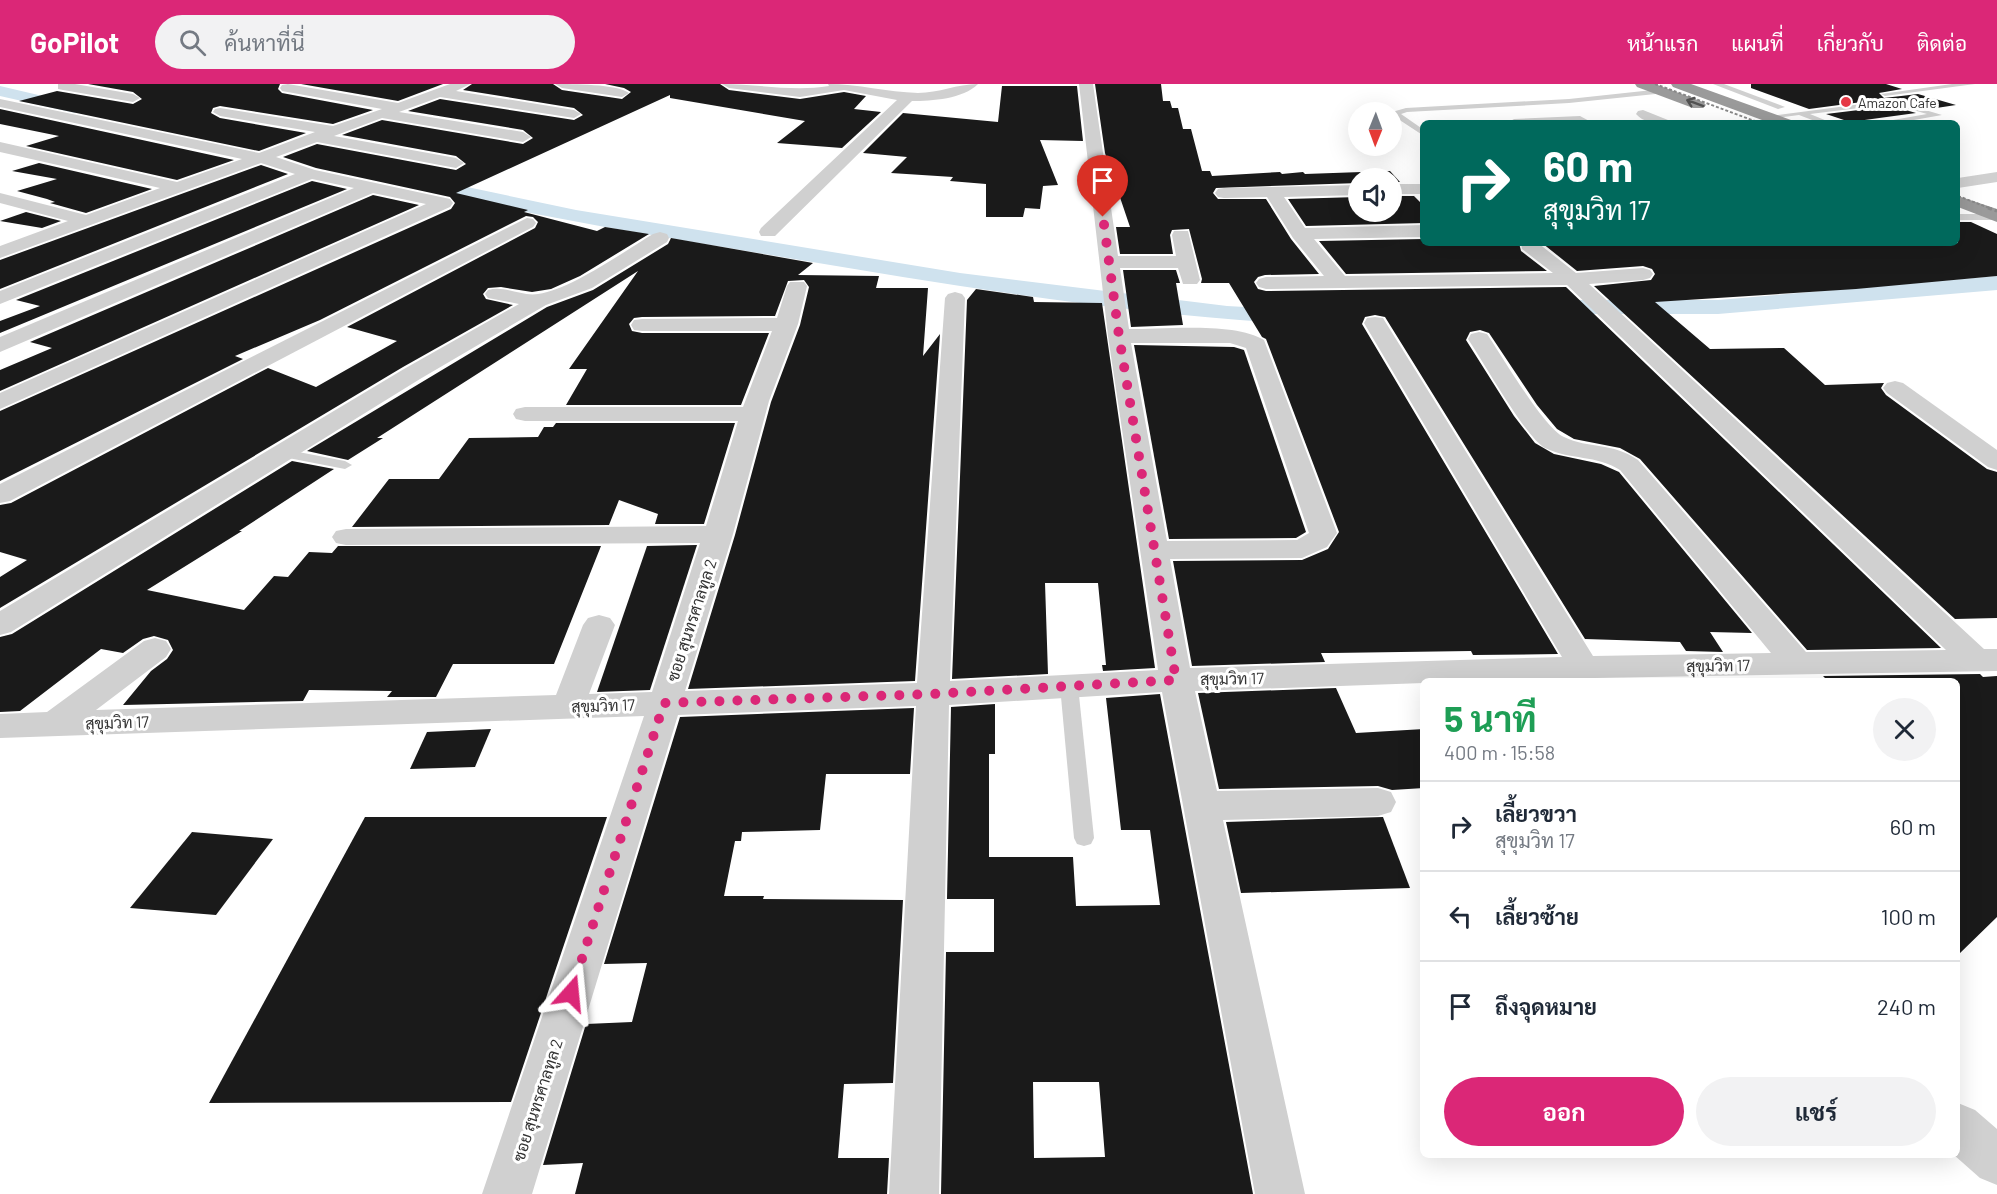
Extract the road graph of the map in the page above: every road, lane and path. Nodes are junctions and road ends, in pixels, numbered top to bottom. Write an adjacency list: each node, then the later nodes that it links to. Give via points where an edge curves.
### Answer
1 (463, 84): 14 (street)
2 (562, 84): 15 (street)
3 (729, 84): 10 (street, via 804,94)
4 (970, 84): 16 (street, via 955,93)
5 (1086, 84): 66 (street)
6 (1642, 84): 13 (highway)
7 (1678, 84): 27 (highway)
8 (1717, 84): 20 (lane)
9 (1971, 84): 20 (lane)
10 (840, 85): 16 (street)
11 (62, 86): 17 (street)
12 (287, 88): 19 (street)
13 (1662, 92): 27 (highway, one-way to 13); 35 (lane, via 1569,102 1406,110 1395,114)
14 (438, 93): 19 (street); 25 (street)
15 (622, 93)
16 (908, 97): 60 (street)
17 (133, 98)
18 (0, 103): 39 (street)
19 (400, 107): 24 (street)
20 (1781, 107): 27 (lane)
21 (1562, 109): 29 (street)
22 (220, 112): 34 (street)
23 (1798, 112): 28 (lane); 32 (lane); 33 (lane, via 1892,102 1938,115)
24 (380, 114): 34 (street); 36 (street)
25 (574, 114)
26 (1643, 114): 30 (street)
27 (1749, 117): 28 (highway)
28 (1767, 117): 31 (highway)
29 (1580, 120)
30 (1656, 120)
31 (1776, 120)
32 (1820, 120)
33 (1902, 120)
34 (335, 131): 37 (street)
35 (1420, 131)
36 (523, 137)
37 (319, 138): 39 (street); 40 (street)
38 (0, 147): 45 (street)
39 (262, 158): 41 (street); 45 (street)
40 (456, 163)
41 (311, 174): 46 (street); 67 (street)
42 (1997, 177): 43 (street)
43 (1960, 184)
44 (1960, 185): 53 (highway)
45 (177, 188): 57 (street)
46 (372, 188): 73 (street); 78 (street, via 444,203)
47 (1402, 189): 48 (street)
48 (1420, 189)
49 (1348, 190): 51 (street)
50 (1224, 193): 51 (street)
51 (1273, 193): 61 (street)
52 (0, 198): 57 (street)
53 (1997, 200)
54 (1960, 202): 55 (highway)
55 (1997, 216): 56 (lane)
56 (1960, 217)
57 (85, 220): 65 (street)
58 (527, 223): 92 (street)
59 (1420, 231): 61 (street)
60 (768, 232)
61 (1300, 234): 70 (street)
62 (1181, 235): 66 (street, via 1188,271)
63 (660, 238): 77 (street, via 585,284)
64 (1530, 246): 69 (street)
65 (0, 253): 67 (street)
66 (1109, 262): 82 (street)
67 (70, 271): 73 (street); 75 (street)
68 (1643, 274): 69 (street)
69 (1572, 279): 70 (street); 99 (street)
70 (1339, 282): 71 (street)
71 (1266, 283)
72 (797, 286): 80 (street, ซอย สุนทรศาลทูล 2)
73 (134, 289): 78 (street); 84 (street)
74 (495, 294): 77 (street)
75 (0, 298)
76 (955, 298): 105 (street)
77 (539, 301): 89 (street)
78 (206, 310): 86 (street)
79 (1375, 323): 101 (street)
80 (787, 324): 81 (street); 88 (street, ซอย สุนทรศาลทูล 2)
81 (642, 325)
82 (1119, 336): 95 (street); 95 (street, via 1230,336 1256,345 1323,533 1302,549)
83 (1479, 339): 100 (street, via 1543,435 1553,444 1606,452 1629,465)
84 (0, 345)
85 (1895, 388): 90 (street)
86 (0, 402)
87 (525, 414): 88 (street)
88 (753, 414): 93 (street, ซอย สุนทรศาลทูล 2)
89 (283, 453): 91 (lane); 96 (street)
90 (1997, 462)
91 (345, 465)
92 (0, 495)
93 (719, 534): 94 (street); 106 (street, ซอย สุนทรศาลทูล 2)
94 (346, 537)
95 (1153, 550): 103 (street)
96 (0, 625)
97 (599, 625): 107 (street)
98 (155, 649): 108 (street)
99 (1991, 660): 100 (street, สุขุมวิท 17)
100 (1798, 664): 101 (street, สุขุมวิท 17)
101 (1584, 667): 102 (street, สุขุมวิท 17)
102 (1501, 676): 103 (street, สุขุมวิท 17)
103 (1176, 680): 104 (street, สุขุมวิท 17); 111 (street)
104 (1069, 686): 105 (street, สุขุมวิท 17); 112 (lane)
105 (933, 694): 106 (street, สุขุมวิท 17); 116 (street)
106 (664, 703): 107 (street, สุขุมวิท 17); 115 (street, ซอย สุนทรศาลทูล 2)
107 (568, 706): 108 (street, สุขุมวิท 17)
108 (55, 724): 109 (street, สุขุมวิท 17)
109 (0, 726)
110 (1378, 802): 111 (street)
111 (1201, 806): 117 (street)
112 (1084, 838)
113 (1960, 1129): 114 (street)
114 (1997, 1161)
115 (507, 1194)
116 (914, 1194)
117 (1280, 1194)

